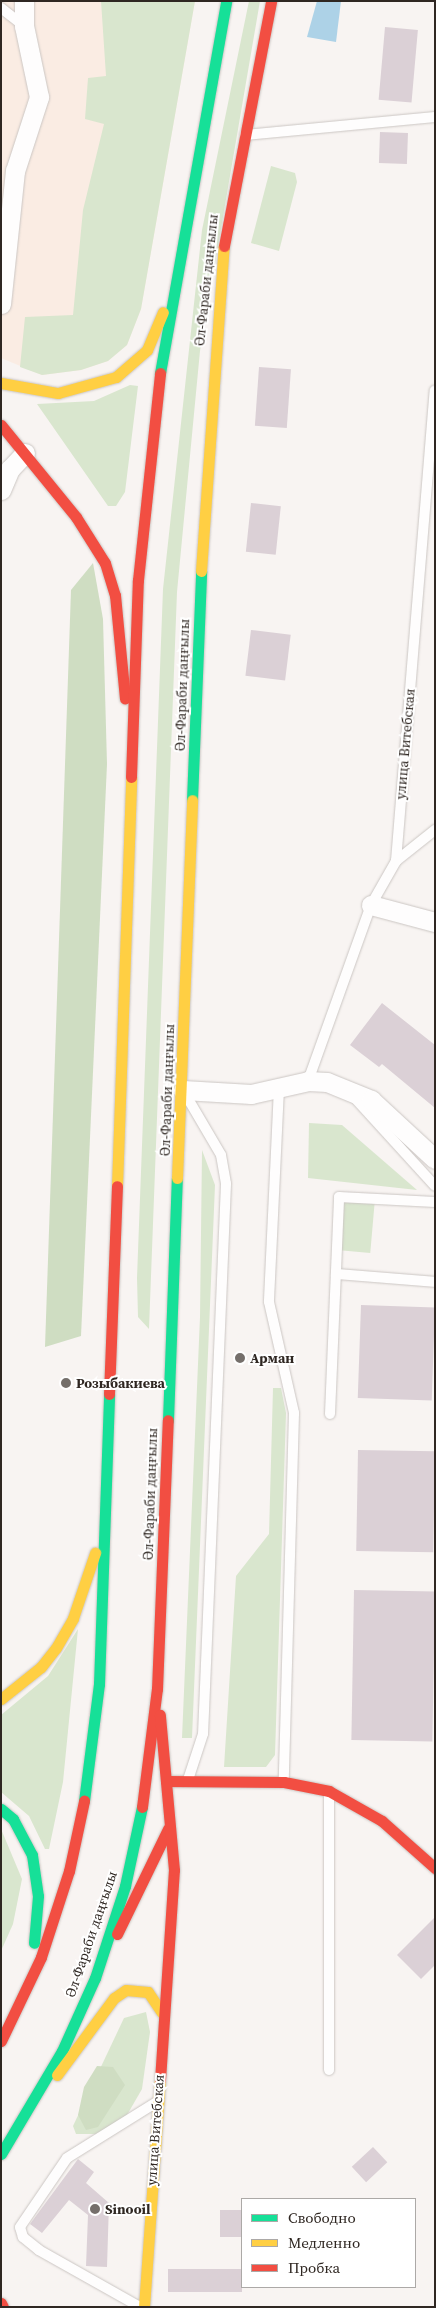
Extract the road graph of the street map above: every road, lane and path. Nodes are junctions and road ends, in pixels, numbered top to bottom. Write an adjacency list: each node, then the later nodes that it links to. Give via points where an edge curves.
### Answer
1 (24, 1): 5 (street)
2 (226, 1): 9 (main road, Әл-Фараби даңғылы)
3 (271, 1): 7 (main road, Әл-Фараби даңғылы)
4 (1, 8): 5 (lane)
5 (24, 26): 8 (street, via 39,97)
6 (435, 117): 7 (lane)
7 (244, 135): 24 (main road, Әл-Фараби даңғылы, via 227,215 214,333 201,566)
8 (8, 170): 10 (street)
9 (172, 286): 11 (main road, via 147,350 116,377 58,393); 17 (main road, Әл-Фараби даңғылы, via 138,580)
10 (1, 304)
11 (1, 383)
12 (435, 391): 13 (lane, улица Витебская)
13 (435, 399): 19 (lane, улица Витебская)
14 (1, 425): 15 (main road)
15 (25, 453): 16 (street, via 10,469); 17 (main road, via 106,563 115,595)
16 (1, 490)
17 (132, 774): 32 (main road, Әл-Фараби даңғылы)
18 (435, 830): 19 (lane)
19 (396, 861): 20 (lane, улица Витебская)
20 (371, 905): 21 (street); 22 (lane, улица Витебская)
21 (433, 914)
22 (308, 1081): 23 (street); 25 (street, via 327,1082)
23 (279, 1088): 24 (street, via 251,1094); 37 (lane, via 269,1302 294,1413)
24 (183, 1090): 33 (main road, Әл-Фараби даңғылы); 36 (lane, via 221,1155 226,1184 203,1734)
25 (348, 1091): 26 (street, via 371,1100); 27 (lane)
26 (435, 1159)
27 (435, 1186)
28 (435, 1202): 29 (lane, via 339,1197)
29 (336, 1274): 30 (lane); 31 (lane)
30 (435, 1282)
31 (330, 1414)
32 (104, 1525): 34 (main road, via 73,1618 56,1648 41,1668); 44 (main road, Әл-Фараби даңғылы, via 100,1684 88,1782 66,1881 41,1957)
33 (157, 1689): 35 (main road, улица Витебская); 42 (main road, Әл-Фараби даңғылы, via 145,1791 125,1886)
34 (1, 1699)
35 (166, 1781): 36 (main road); 40 (main road, улица Витебская)
36 (187, 1782): 37 (main road); 40 (main road)
37 (284, 1782): 38 (main road)
38 (329, 1791): 41 (main road, via 382,1821); 46 (lane)
39 (1, 1809): 44 (main road, via 26,1838 38,1896 27,1973)
40 (170, 1825): 42 (main road); 43 (main road, улица Витебская, via 174,1870)
41 (435, 1868)
42 (95, 1978): 48 (main road, Әл-Фараби даңғылы, via 62,2052)
43 (162, 2013): 47 (main road, улица Витебская); 48 (main road, via 148,1992 126,1990 114,1998)
44 (10, 2026): 45 (main road)
45 (1, 2041)
46 (329, 2070)
47 (157, 2101): 52 (lane, via 67,2158 20,2227 23,2237 39,2250); 53 (main road, улица Витебская)
48 (19, 2127): 49 (main road, Әл-Фараби даңғылы)
49 (1, 2154)
50 (1, 2303): 51 (main road)
51 (3, 2307)
52 (140, 2307)
53 (144, 2307)

